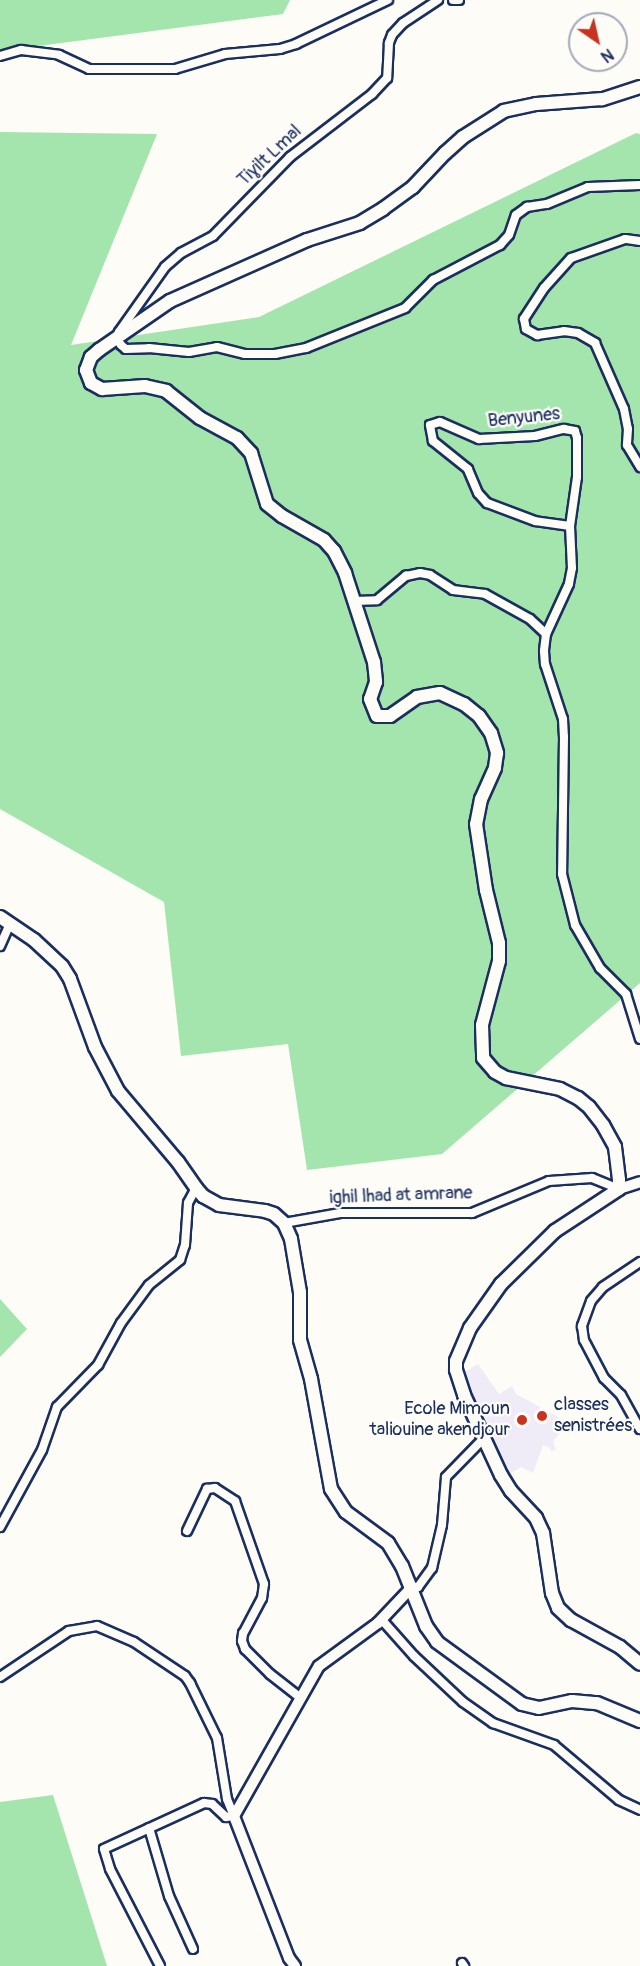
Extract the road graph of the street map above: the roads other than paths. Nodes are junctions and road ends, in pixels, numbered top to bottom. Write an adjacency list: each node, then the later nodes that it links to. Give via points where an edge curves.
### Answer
1 (388, 0): 5 (street, via 280,50 225,54 175,69 89,69 58,55 21,50)
2 (438, 0): 9 (street, Tiɣilt Lmal, via 392,35 388,74 383,84 290,157 213,236 171,261)
3 (453, 0): 4 (street)
4 (459, 0)
5 (0, 56)
6 (640, 87): 9 (main road, via 602,99 536,104 504,111 463,137 413,187 360,223 307,240 170,301)
7 (640, 185): 9 (street, via 588,188 547,204 527,207 516,215 509,235 500,245 433,280 405,308 306,348 267,354 239,354 217,347 189,352 126,349)
8 (640, 241): 10 (street, via 625,239 571,258 543,288 524,319 526,329 537,335 564,331 578,333 595,343 624,409 627,446)
9 (117, 339): 12 (main road, via 99,350 88,363 86,370 91,383 102,389 156,387 237,438 251,453 267,504 324,540 334,551)
10 (640, 467)
11 (570, 526): 11 (street, Benyunes, via 577,477 575,431 564,429 493,440 479,439 440,422 430,425 433,441 468,469 487,503 535,521); 13 (street, Benyunes, via 569,584)
12 (354, 601): 13 (street, via 377,600 406,576 420,573 453,590 485,594 530,619); 19 (main road, via 374,662 376,681 370,699 377,716 390,716 417,697 440,693 464,704 491,733 495,768 481,799 476,824 499,960 484,1015 483,1058 501,1075 560,1089 589,1107 615,1147)
13 (546, 634): 16 (street, Benyunes, via 545,664 558,700 564,737 563,887 575,925 596,962 626,994)
14 (5, 921): 15 (street); 18 (main road, via 34,940 62,966 95,1047 118,1091)
15 (0, 946)
16 (640, 1039)
17 (640, 1182): 19 (street)
18 (196, 1188): 20 (main road, via 219,1205 265,1211); 24 (street, via 188,1203 180,1260 149,1285 121,1323 98,1365 57,1407 42,1450)
19 (618, 1189): 20 (street, ighil lhad at amrane, via 592,1179 549,1180 472,1214 340,1213); 23 (main road, via 568,1221 535,1250 501,1284 470,1328 456,1370)
20 (285, 1223): 26 (main road, via 300,1292 300,1340 331,1489 346,1512 388,1543)
21 (640, 1262): 22 (street, via 603,1287 591,1301 582,1331 604,1378 621,1395)
22 (640, 1429)
23 (484, 1438): 26 (street, via 446,1477 442,1525 432,1568 418,1587); 28 (main road, via 506,1483 536,1518 543,1533 558,1608)
24 (0, 1527)
25 (187, 1531): 30 (street, via 207,1489 214,1488 236,1501 264,1584 262,1598 242,1641 270,1674)
26 (412, 1587): 27 (street); 31 (main road, via 426,1626 438,1642 522,1704 539,1708 572,1701 597,1703)
27 (382, 1620): 30 (street, via 319,1666); 32 (street, via 463,1702 493,1723 554,1745 619,1800)
28 (640, 1664)
29 (0, 1677): 33 (street, via 69,1631 97,1626 134,1642 190,1683 217,1738 227,1799)
30 (302, 1698): 33 (street)
31 (640, 1721)
32 (640, 1810)
33 (234, 1816): 34 (street, via 221,1814 209,1802); 37 (street)
34 (149, 1828): 35 (street, via 169,1896); 36 (street, via 105,1849 110,1869)
35 (193, 1949)
36 (160, 1966)
37 (295, 1966)

